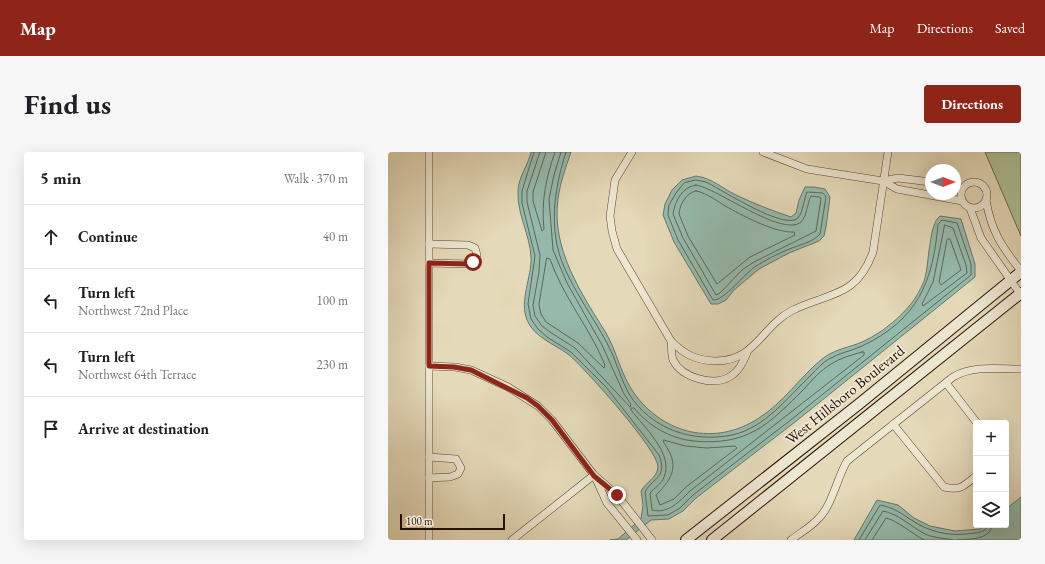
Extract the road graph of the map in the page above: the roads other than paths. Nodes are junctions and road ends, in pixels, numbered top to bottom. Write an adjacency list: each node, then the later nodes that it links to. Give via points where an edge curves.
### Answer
1 (429, 152): 14 (street)
2 (632, 152): 19 (street, via 615,180 610,216 612,231 617,249)
3 (763, 152): 5 (street, via 806,170)
4 (888, 152): 5 (street)
5 (883, 181): 6 (street, via 898,178); 9 (street, via 897,189); 20 (street, via 872,252 868,266 858,280 846,289 793,311 779,320)
6 (925, 181)
7 (961, 185): 8 (street)
8 (965, 185): 11 (street, via 973,182 981,184 987,191); 12 (street, via 961,193)
9 (925, 191)
10 (959, 200): 12 (street)
11 (986, 200): 13 (street, via 978,208); 16 (street, via 994,232 1003,249)
12 (962, 201): 13 (street)
13 (970, 208): 17 (street, via 981,238)
14 (429, 244): 15 (street); 15 (street, via 468,245 475,248 477,254 475,260 469,264)
15 (429, 263): 21 (street)
16 (1021, 272): 17 (street, West Hillsboro Boulevard)
17 (1011, 280): 18 (street); 36 (street, West Hillsboro Boulevard)
18 (1021, 294): 37 (street, West Hillsboro Boulevard)
19 (671, 341): 20 (street, via 692,358 707,361 735,359); 20 (street, via 672,358 684,373 700,379 724,379 736,372)
20 (747, 353)
21 (429, 366): 26 (street); 27 (street, via 471,370 527,398 552,420)
22 (1021, 368): 23 (street, via 962,371)
23 (946, 383): 24 (street); 25 (street)
24 (975, 420)
25 (893, 424): 29 (street, via 944,487 954,490); 38 (street, via 847,461 819,519)
26 (429, 457): 28 (street); 28 (street, via 456,459 461,468 455,476)
27 (594, 476): 30 (street); 31 (street); 33 (street)
28 (429, 478): 32 (street)
29 (973, 478)
30 (617, 495): 31 (street); 35 (street)
31 (607, 503): 34 (street)
32 (429, 540)
33 (512, 540)
34 (637, 540)
35 (652, 540)
36 (686, 540)
37 (712, 540)
38 (791, 540)

